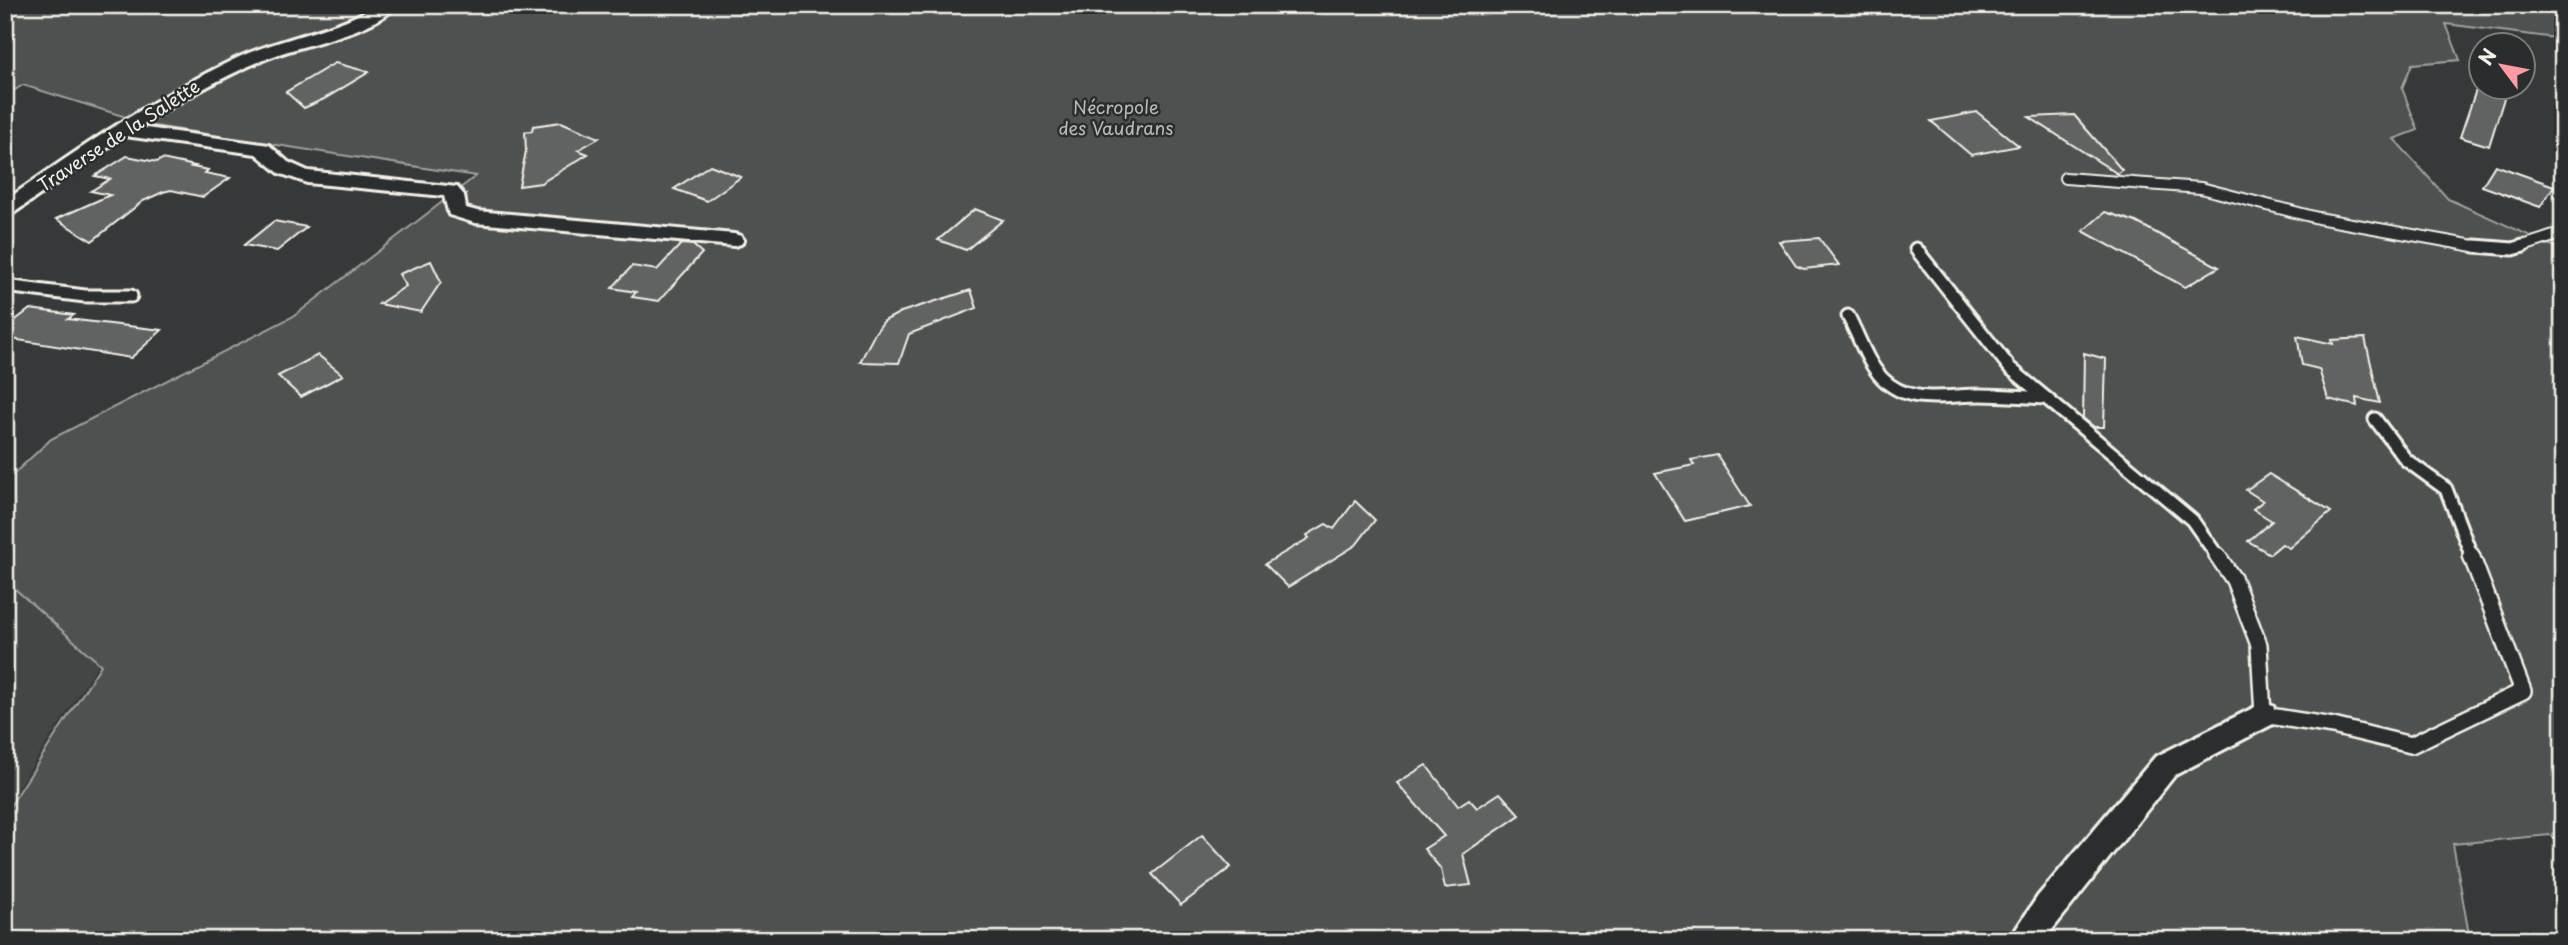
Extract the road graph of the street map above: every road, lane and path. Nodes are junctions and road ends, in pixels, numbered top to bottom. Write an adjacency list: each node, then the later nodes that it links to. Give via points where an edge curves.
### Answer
1 (389, 5): 2 (street, Traverse de la Salette, via 344,30 301,40 202,81)
2 (123, 131): 4 (street, Traverse de la Salette); 6 (street, via 262,149 282,169 307,177 450,191 456,211 474,217)
3 (2065, 178): 5 (lane, via 2201,188 2318,218 2487,248 2513,249)
4 (5, 209)
5 (2563, 233)
6 (734, 240)
7 (1916, 249): 11 (lane, via 2010,369)
8 (5, 286): 9 (lane, via 85,296)
9 (131, 296)
10 (1848, 316): 11 (lane, via 1872,366 1885,382 1908,394 1933,400 1977,395)
11 (2047, 398): 13 (lane, via 2192,520 2234,580 2259,645)
12 (2375, 419): 13 (lane, via 2406,460 2446,489 2523,691 2411,745)
13 (2263, 715): 14 (street, via 2165,766)
14 (2025, 940)

